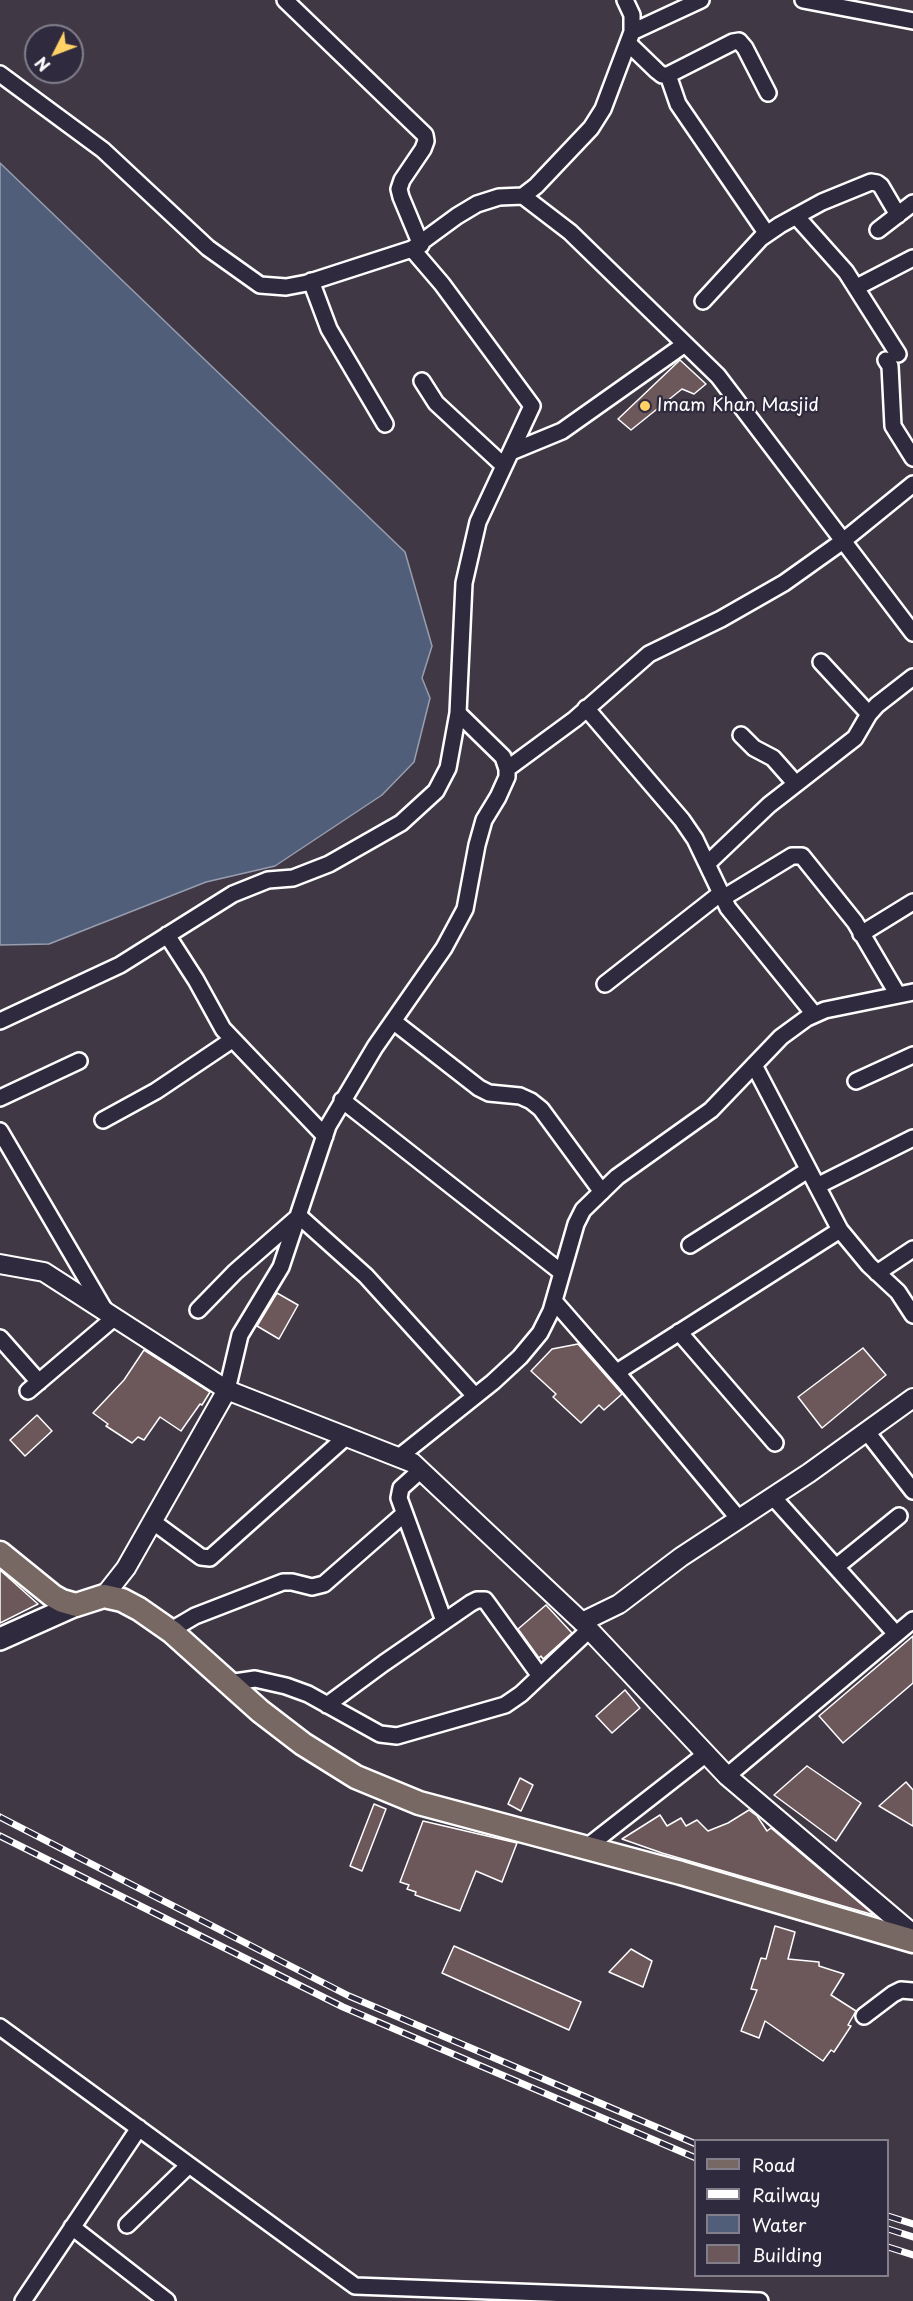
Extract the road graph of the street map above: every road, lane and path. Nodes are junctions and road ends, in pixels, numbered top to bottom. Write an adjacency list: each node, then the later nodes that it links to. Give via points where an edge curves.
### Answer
1 (285, 0): 16 (street, via 425,135 423,149 399,189)
2 (625, 0): 6 (street, via 632,15)
3 (701, 0): 6 (street)
4 (802, 0): 5 (street)
5 (913, 21)
6 (630, 38): 8 (street, via 657,71); 10 (street, via 603,109 591,128)
7 (0, 74): 18 (street, via 103,150 208,248 260,285 286,287)
8 (668, 75): 9 (street, via 739,41); 15 (street, via 678,104)
9 (768, 93)
10 (523, 196): 16 (street, via 499,197 477,204); 21 (street, via 570,232)
11 (913, 203): 12 (street)
12 (898, 215): 13 (street, via 881,186 871,182); 14 (street)
13 (796, 216): 15 (street); 19 (street)
14 (878, 230)
15 (767, 234): 20 (street)
16 (416, 247): 18 (street); 24 (street, via 532,406)
17 (913, 258): 19 (street)
18 (312, 281): 23 (street, via 329,329)
19 (856, 287): 25 (street, via 892,357 893,426)
20 (703, 301)
21 (685, 344): 24 (street, via 562,431); 28 (street, via 718,376)
22 (422, 381): 26 (street, via 436,403)
23 (385, 424)
24 (511, 452): 26 (street)
25 (913, 458)
26 (504, 466): 33 (street, via 478,522 464,583)
27 (913, 484): 28 (street)
28 (843, 541): 29 (street); 32 (street, via 784,583 649,654)
29 (913, 633)
30 (821, 662): 34 (street)
31 (912, 681): 34 (street)
32 (586, 708): 36 (street, via 542,746); 38 (street, via 682,820)
33 (458, 713): 36 (street, via 502,758); 42 (street, via 448,768 436,791 401,823 293,879 268,879 233,894)
34 (869, 714): 37 (street, via 855,738)
35 (741, 735): 37 (street, via 773,758)
36 (507, 769): 47 (street, via 498,797 484,820 465,909 444,948)
37 (796, 784): 38 (street)
38 (707, 864): 39 (street)
39 (722, 896): 41 (street, via 797,855 802,856); 43 (street); 45 (street, via 740,925)
40 (913, 902): 41 (street)
41 (861, 934): 44 (street)
42 (168, 935): 46 (street, via 120,965); 48 (street)
43 (605, 984)
44 (905, 993): 45 (street)
45 (814, 1014): 51 (street, via 781,1037)
46 (0, 1021)
47 (393, 1021): 54 (street); 61 (street, via 479,1088 497,1095 520,1096 541,1108)
48 (232, 1040): 55 (street, via 156,1091); 57 (street)
49 (913, 1055): 52 (street)
50 (79, 1061): 53 (street)
51 (754, 1065): 59 (street); 61 (street, via 711,1110)
52 (856, 1081)
53 (0, 1098)
54 (342, 1100): 57 (street); 67 (street)
55 (103, 1120)
56 (0, 1131): 72 (street)
57 (325, 1136): 62 (street)
58 (913, 1138): 60 (street)
59 (808, 1170): 60 (street); 64 (street)
60 (817, 1186): 63 (street)
61 (602, 1191): 67 (street, via 576,1224)
62 (299, 1216): 70 (street); 76 (street, via 281,1267 240,1335); 77 (street, via 366,1276)
63 (840, 1230): 68 (street); 73 (street)
64 (690, 1245)
65 (913, 1249): 68 (street)
66 (2, 1266): 72 (street, via 45,1272)
67 (561, 1272): 69 (street)
68 (877, 1273): 71 (street, via 898,1292)
69 (554, 1301): 75 (street); 77 (street, via 540,1333 520,1357)
70 (198, 1310)
71 (913, 1314)
72 (111, 1316): 74 (street, via 34,1386); 76 (street)
73 (679, 1332): 75 (street); 81 (street)
74 (0, 1338)
75 (617, 1372): 88 (street)
76 (227, 1390): 80 (street); 89 (street)
77 (474, 1396): 82 (street)
78 (913, 1398): 79 (street)
79 (867, 1431): 84 (street); 85 (street)
80 (346, 1436): 82 (street); 89 (street, via 210,1558 201,1557)
81 (775, 1443)
82 (399, 1457): 83 (street)
83 (421, 1470): 86 (street, via 400,1488); 96 (street)
84 (913, 1491)
85 (773, 1497): 88 (street); 91 (street)
86 (404, 1514): 95 (street); 97 (street, via 324,1584 312,1587 283,1582 195,1616)
87 (899, 1516): 91 (street)
88 (739, 1519): 96 (street)
89 (152, 1521): 92 (street, via 126,1568)
90 (0, 1553): 93 (main road, via 53,1596)
91 (836, 1567): 98 (street)
92 (104, 1596): 93 (main road); 97 (main road, via 122,1600)
93 (76, 1605): 99 (main road)
94 (913, 1620): 98 (street)
95 (444, 1621): 100 (street, via 471,1603 485,1600); 102 (street)
96 (585, 1626): 100 (street); 103 (street)
97 (172, 1632): 101 (main road)
98 (896, 1634): 104 (street)
99 (0, 1639)
100 (540, 1676): 102 (street, via 505,1705 397,1736 380,1734)
101 (228, 1683): 102 (street, via 255,1679 308,1694); 105 (main road, via 303,1744 356,1777 419,1803)
102 (327, 1705)
103 (706, 1754): 104 (street); 105 (street)
104 (727, 1776): 106 (street)
105 (587, 1847): 107 (main road)
106 (913, 1934)
107 (913, 1941)
108 (913, 1991): 109 (street, via 893,1994)
109 (864, 2016)
110 (0, 2027): 111 (street)
111 (139, 2128): 112 (street); 114 (street)
112 (189, 2165): 113 (street); 115 (street, via 355,2286)
113 (127, 2225)
114 (72, 2227): 116 (street); 117 (street)
115 (624, 2298): 118 (street)
116 (23, 2301)
117 (167, 2301)
118 (760, 2301)

